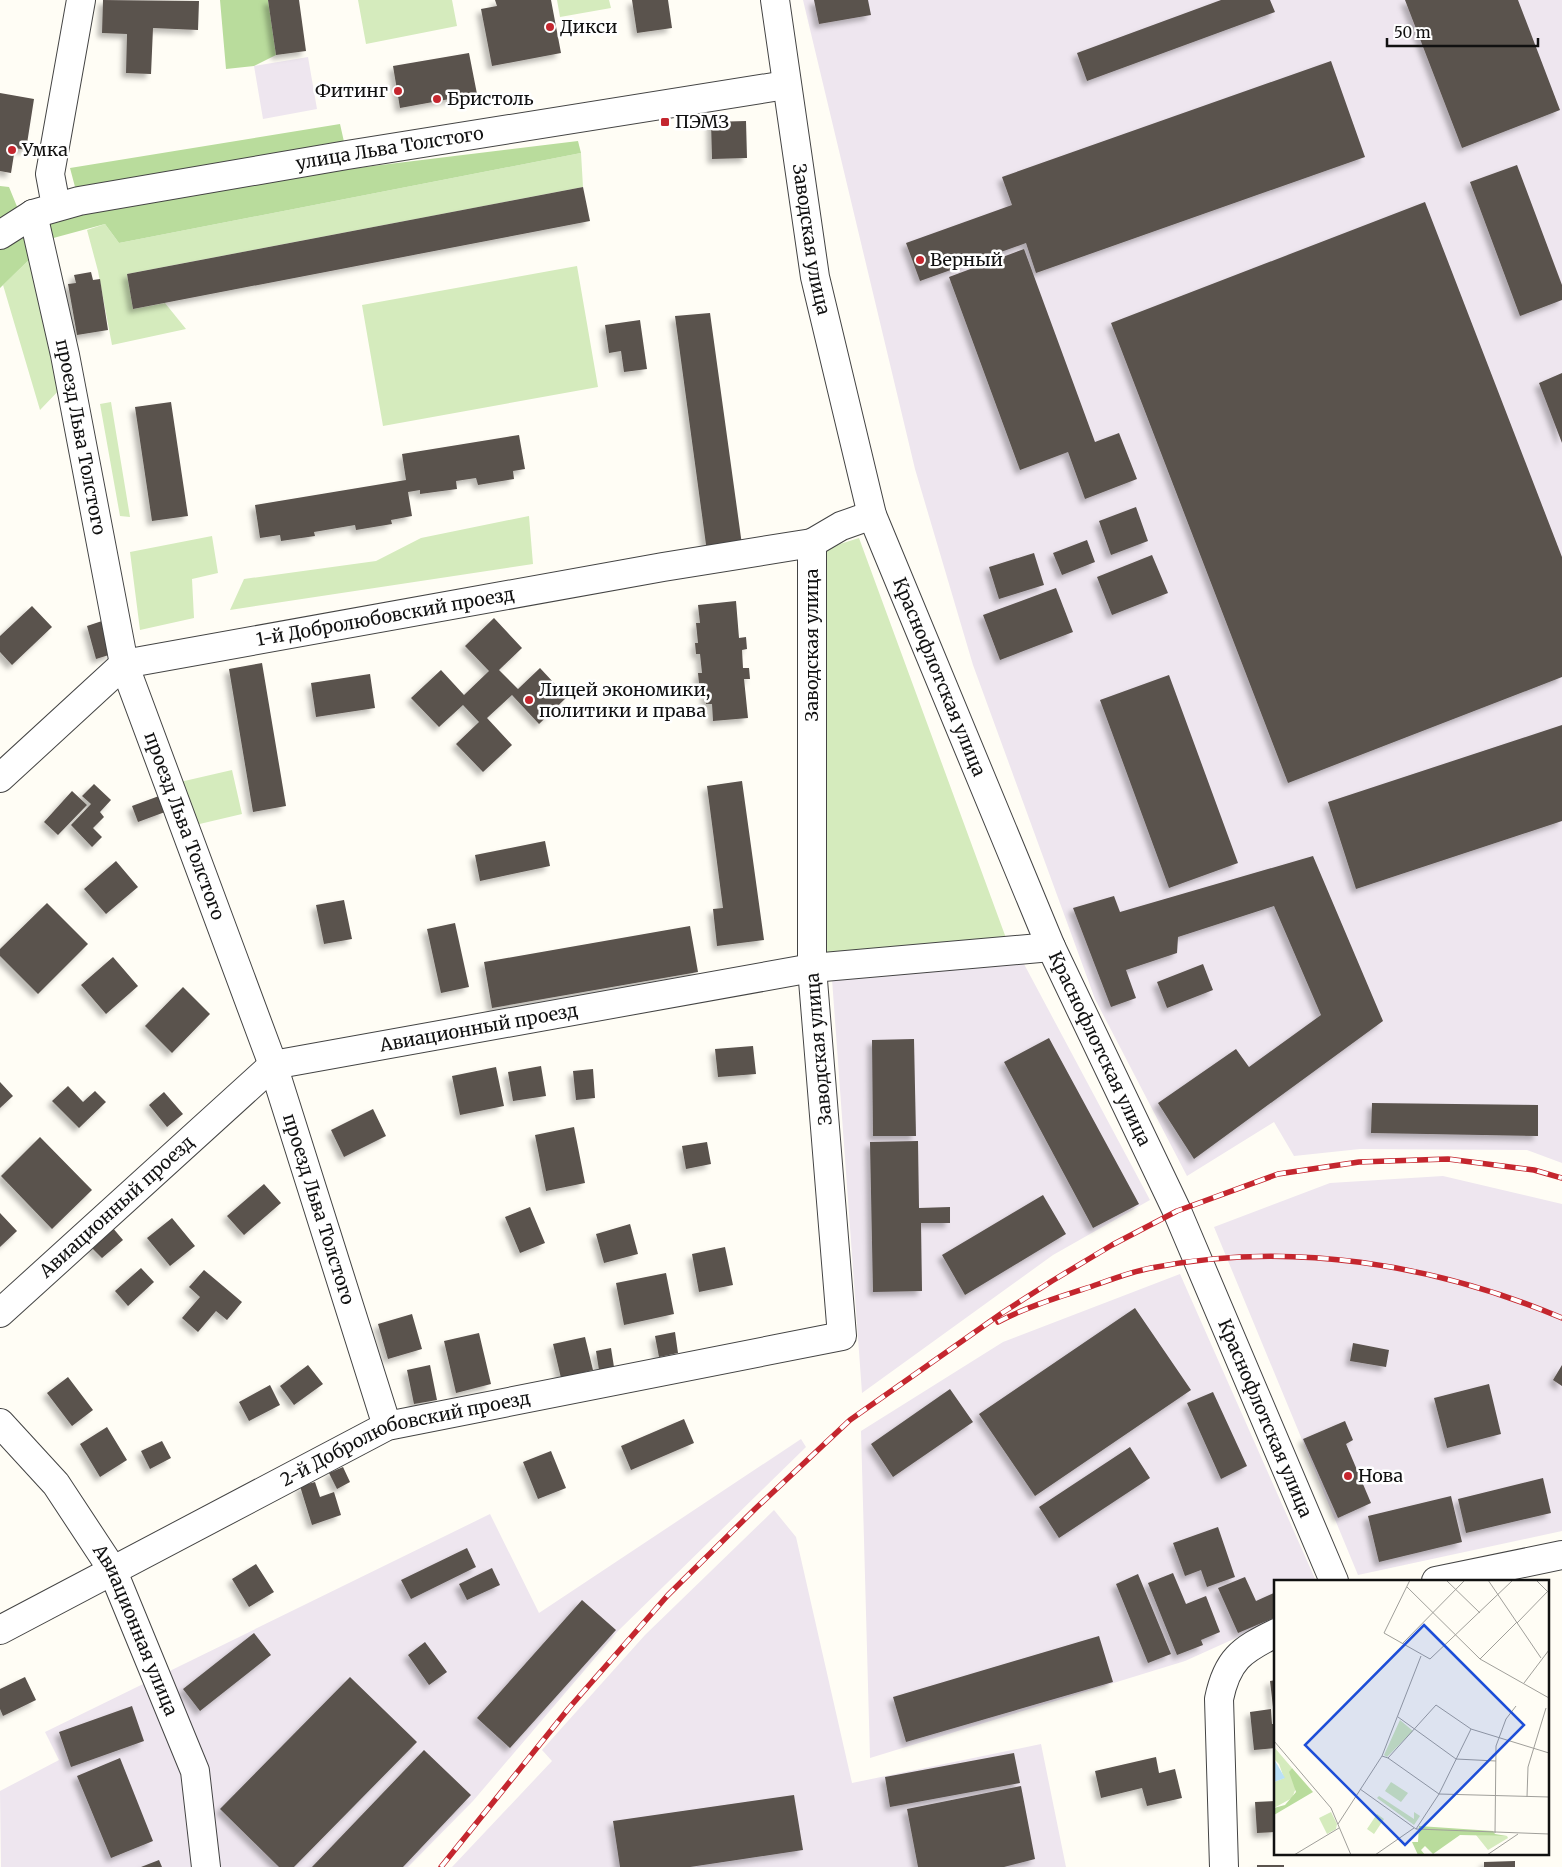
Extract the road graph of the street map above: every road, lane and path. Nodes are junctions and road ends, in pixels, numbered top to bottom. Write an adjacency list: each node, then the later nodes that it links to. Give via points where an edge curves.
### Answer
1 (81, 0): 4 (street, проезд Льва Толстого)
2 (775, 0): 3 (street, Заводская улица)
3 (786, 86): 4 (street, улица Льва Толстого, via 357,153); 6 (street, Заводская улица, via 815,278)
4 (44, 210): 5 (street, улица Льва Толстого); 8 (street, проезд Льва Толстого, via 66,355)
5 (0, 235)
6 (872, 515): 7 (street, Заводская улица, via 841,526); 10 (street, Краснофлотская улица)
7 (812, 543): 8 (street, 1-й Добролюбовский проезд); 11 (street, Заводская улица)
8 (124, 664): 9 (street); 12 (street, проезд Льва Толстого)
9 (0, 778)
10 (1051, 947): 11 (street, Авиационный проезд); 19 (street, Краснофлотская улица, via 1181,1219)
11 (812, 968): 12 (street, Авиационный проезд); 14 (street, Заводская улица)
12 (273, 1065): 13 (street, Авиационный проезд); 16 (street, проезд Льва Толстого)
13 (0, 1313)
14 (842, 1336): 16 (street, 2-й Добролюбовский проезд)
15 (0, 1423): 18 (street, Авиационная улица, via 56,1484)
16 (387, 1426): 18 (street, 2-й Добролюбовский проезд)
17 (1562, 1555): 20 (street)
18 (112, 1569): 21 (street, 2-й Добролюбовский проезд); 23 (street, Авиационная улица, via 195,1772)
19 (1334, 1580)
20 (1441, 1580)
21 (0, 1630)
22 (1274, 1634): 24 (street, via 1247,1647 1230,1666 1223,1680 1220,1699)
23 (206, 1867)
24 (1224, 1867)

